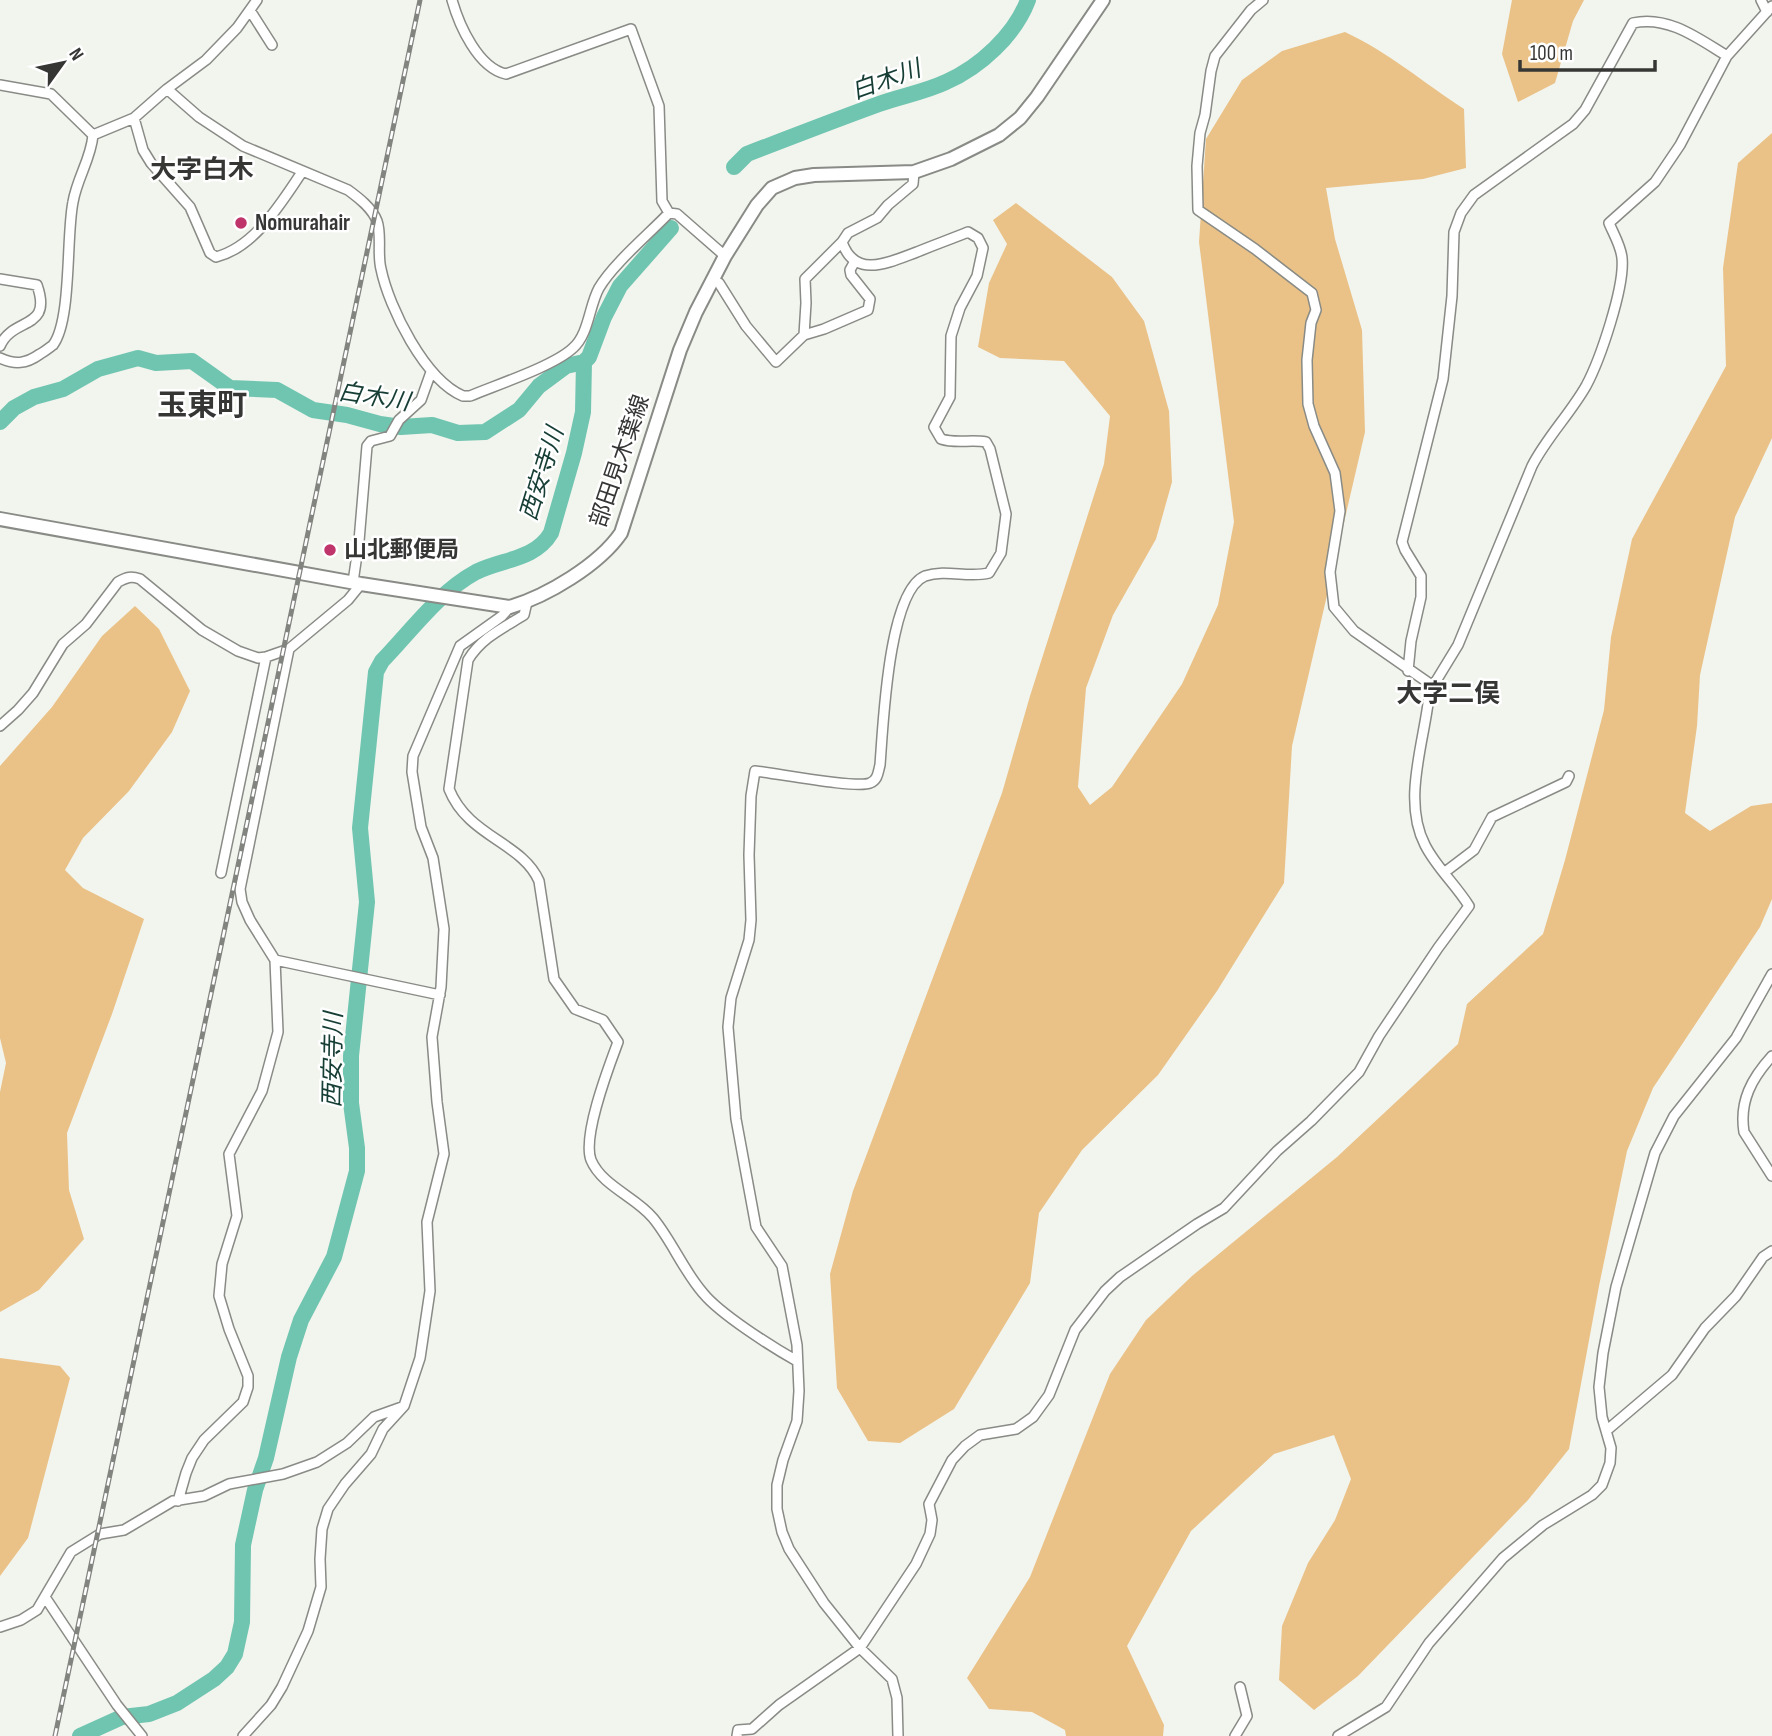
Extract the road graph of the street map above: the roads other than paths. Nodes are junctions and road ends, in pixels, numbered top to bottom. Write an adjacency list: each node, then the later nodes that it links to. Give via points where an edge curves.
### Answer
1 (257, 0): 7 (street)
2 (452, 0): 16 (street, via 470,42 491,67 506,74 631,29 659,106 660,185)
3 (1103, 0): 15 (main road, 部田見木葉線, via 1020,118 972,150)
4 (1264, 0): 32 (street, via 1215,56 1200,133 1198,210 1312,293 1315,310 1307,360 1308,404 1335,473 1340,511 1330,572 1334,607 1354,631)
5 (1761, 0): 6 (street)
6 (1770, 9): 9 (street)
7 (251, 12): 8 (street); 11 (street, via 206,60)
8 (272, 45)
9 (1727, 56): 32 (street, via 1683,29 1645,20 1633,23 1573,124 1474,195 1461,213 1454,232 1443,379 1402,542 1421,576); 33 (street, via 1655,183 1609,223 1622,255 1622,270 1608,332 1586,386 1532,466 1458,645)
10 (0, 85): 13 (street, via 51,94)
11 (167, 89): 12 (street); 14 (street, via 243,146)
12 (134, 118): 13 (street); 14 (street, via 143,150 184,198 216,257 260,230)
13 (93, 135): 24 (street, via 73,201 59,332 52,345 35,358 12,364)
14 (302, 172): 25 (street, via 348,190 371,211 378,222 380,267 388,295)
15 (914, 172): 17 (street, via 913,184 877,218 848,233); 18 (main road, 部田見木葉線, via 814,175 772,188)
16 (669, 213): 18 (street, via 677,214); 25 (street, via 599,289 574,348 470,396 457,394)
17 (842, 242): 19 (street); 22 (street, via 805,279)
18 (725, 256): 21 (main road, 部田見木葉線)
19 (855, 261): 22 (street, via 851,275 870,299 868,310); 44 (street, via 882,264 968,232 978,237 984,248 981,265 950,336 950,397 934,427 941,439 953,443 986,442 1006,514 1001,553 989,573 927,576 910,590 901,609 887,676 877,778 869,784 838,783 755,771 749,940 728,1027 756,1227 782,1266)
20 (0, 279): 23 (street, via 37,285 42,300 35,319 12,329)
21 (713, 281): 22 (street, via 719,283 776,362); 28 (main road, 部田見木葉線, via 680,350 621,533 610,549 550,592)
22 (804, 335)
23 (0, 346)
24 (0, 358)
25 (431, 372): 27 (street, via 421,400 399,420 390,436 367,446)
26 (0, 519): 27 (main road, 部田見木葉線)
27 (357, 583): 29 (main road, 部田見木葉線); 30 (street, via 348,600)
28 (527, 602): 29 (main road, 部田見木葉線); 44 (street, via 524,615 485,639 468,660 449,789 467,817 533,867 554,979 575,1009 603,1020 618,1042 591,1129 590,1158 621,1192 652,1216 703,1294)
29 (510, 607): 40 (street, via 460,646 413,756 421,827 433,858 444,929)
30 (289, 649): 31 (street); 38 (street, via 240,889 242,902)
31 (266, 657): 34 (street, via 238,651 202,630 152,587 129,576 118,582 86,624 63,644 33,693); 37 (street)
32 (1408, 671): 33 (street)
33 (1433, 686): 36 (street, via 1415,813 1424,845)
34 (0, 726)
35 (1569, 776): 36 (street, via 1566,782 1492,817 1474,850)
36 (1445, 872): 50 (street, via 1469,906 1359,1072 1224,1208 1105,1291 1075,1330 1049,1395 1033,1417 1016,1429 980,1435 952,1460 929,1504 930,1534 916,1564)
37 (221, 873)
38 (275, 960): 40 (street); 47 (street, via 278,1032 262,1091 229,1154 237,1216 222,1264 219,1296 248,1387 243,1402 192,1458)
39 (1772, 974): 46 (street, via 1736,1038 1674,1116 1655,1153 1616,1287 1603,1353 1599,1387)
40 (440, 995): 45 (street, via 432,1037 444,1154 427,1222 428,1308 420,1358)
41 (1772, 1056): 42 (street, via 1755,1075 1744,1103 1743,1124)
42 (1772, 1176)
43 (1772, 1251): 46 (street, via 1672,1376)
44 (797, 1361): 50 (street, via 797,1421 777,1485 782,1532 824,1603)
45 (404, 1406): 47 (street, via 374,1417 347,1443 317,1462); 53 (street, via 328,1509 321,1587 308,1631 271,1705)
46 (1606, 1431): 57 (street, via 1610,1463 1599,1490 1543,1525 1503,1558 1429,1643 1386,1707)
47 (178, 1501): 48 (street, via 124,1530 100,1534 71,1552)
48 (45, 1597): 49 (street, via 37,1610); 52 (street)
49 (0, 1627)
50 (860, 1648): 54 (street, via 752,1729 738,1730); 55 (street, via 892,1679)
51 (1240, 1687): 56 (street, via 1247,1716)
52 (142, 1736)
53 (243, 1736)
54 (737, 1736)
55 (898, 1736)
56 (1236, 1736)
57 (1338, 1736)

